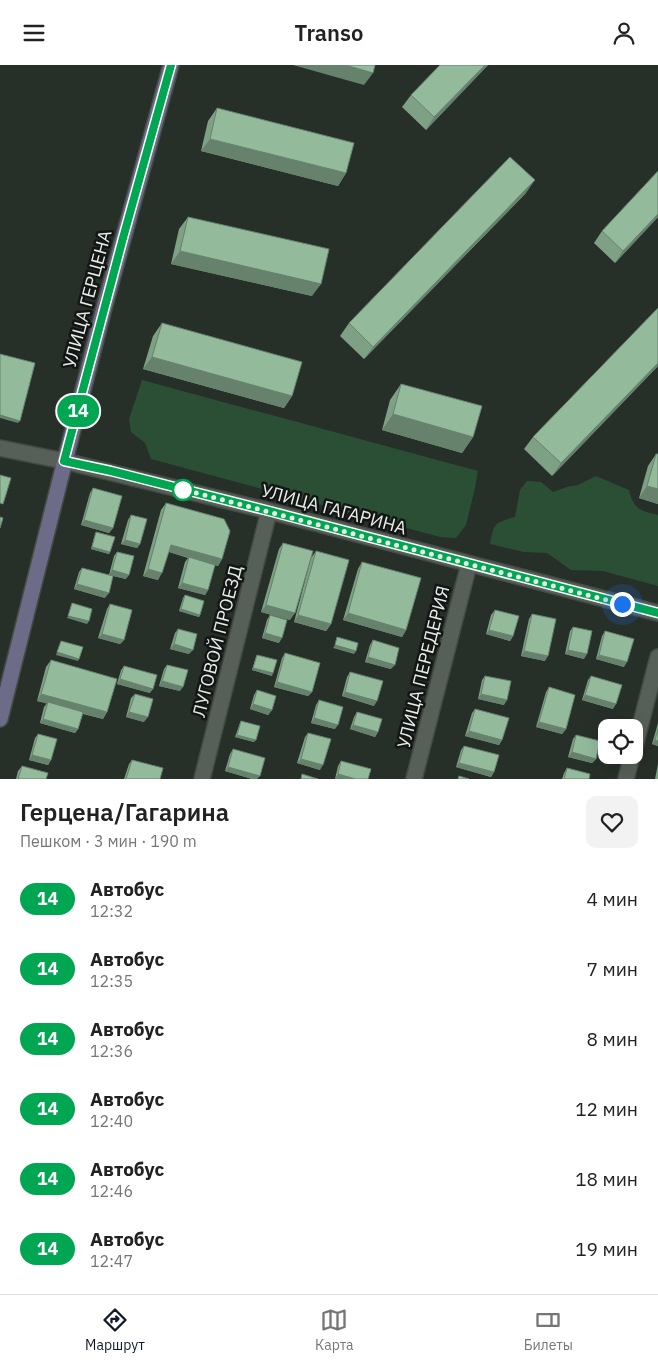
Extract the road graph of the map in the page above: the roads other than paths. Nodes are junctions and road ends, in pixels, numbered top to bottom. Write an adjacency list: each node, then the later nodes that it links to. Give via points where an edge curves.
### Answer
1 (170, 65): 3 (main road, УЛИЦА ГЕРЦЕНА)
2 (0, 448): 3 (street, УЛИЦА ГАГАРИНА)
3 (64, 461): 4 (street, УЛИЦА ГАГАРИНА); 8 (main road, УЛИЦА ГЕРЦЕНА)
4 (269, 511): 5 (street, УЛИЦА ГАГАРИНА); 11 (street, ЛУГОВОЙ ПРОЕЗД)
5 (469, 564): 6 (street, УЛИЦА ГАГАРИНА); 12 (street, УЛИЦА ПЕРЕДЕРИЯ)
6 (658, 613)
7 (658, 657): 9 (street)
8 (0, 719)
9 (642, 719)
10 (630, 764): 13 (street)
11 (202, 779)
12 (414, 779)
13 (626, 779)

